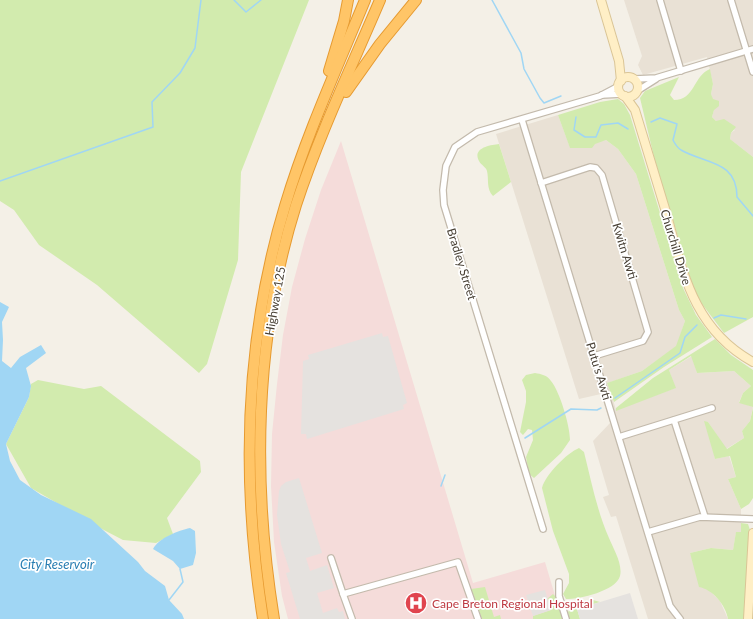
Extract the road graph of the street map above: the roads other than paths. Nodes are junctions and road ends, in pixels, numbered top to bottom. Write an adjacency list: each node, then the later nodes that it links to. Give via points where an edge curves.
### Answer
1 (348, 0): 21 (highway)
2 (365, 0): 21 (highway, Highway 125)
3 (380, 0): 22 (highway, Highway 125)
4 (416, 0): 22 (highway, via 358,74)
5 (601, 0): 10 (main road)
6 (660, 0): 11 (street)
7 (731, 0): 9 (street)
8 (753, 49): 9 (street)
9 (746, 51): 11 (street); 12 (street)
10 (619, 61): 13 (main road); 15 (main road)
11 (681, 71): 14 (street)
12 (753, 72)
13 (632, 78): 14 (street); 15 (main road); 16 (main road, via 638,85)
14 (656, 78): 16 (street)
15 (620, 84): 17 (main road); 18 (street, Bradley Street)
16 (636, 92): 17 (main road, via 631,96); 19 (main road, Churchill Drive)
17 (623, 95): 18 (street, Bradley Street); 19 (main road, Churchill Drive)
18 (600, 96): 20 (street, Bradley Street)
19 (635, 110): 25 (main road, Churchill Drive, via 690,291 701,312 719,336)
20 (522, 120): 23 (street, Putu's Awti); 31 (street, Bradley Street, via 477,132 455,147 446,166 443,190 444,204)
21 (312, 132): 37 (highway, Highway 125, via 295,175 273,250 260,313 252,379 248,457 250,513)
22 (320, 139): 38 (highway, Highway 125, via 284,251 272,314 264,378 261,490)
23 (541, 183): 24 (street, Putu's Awti); 24 (street, Kwitn Awti, via 590,167 596,168 605,182 648,332 642,341)
24 (594, 356): 28 (street, Putu's Awti)
25 (753, 362)
26 (712, 408): 27 (street)
27 (674, 420): 28 (street); 29 (street)
28 (619, 437): 32 (street, Putu's Awti)
29 (705, 517): 30 (street); 32 (street)
30 (753, 519)
31 (543, 529)
32 (648, 532): 42 (street, Putu's Awti, via 670,606)
33 (753, 533): 43 (main road)
34 (331, 558): 36 (street)
35 (559, 582): 41 (street, via 559,596)
36 (343, 594): 39 (street); 40 (street, via 458,562)
37 (263, 619)
38 (274, 619)
39 (352, 619)
40 (478, 619)
41 (566, 619)
42 (680, 619)
43 (748, 619)

